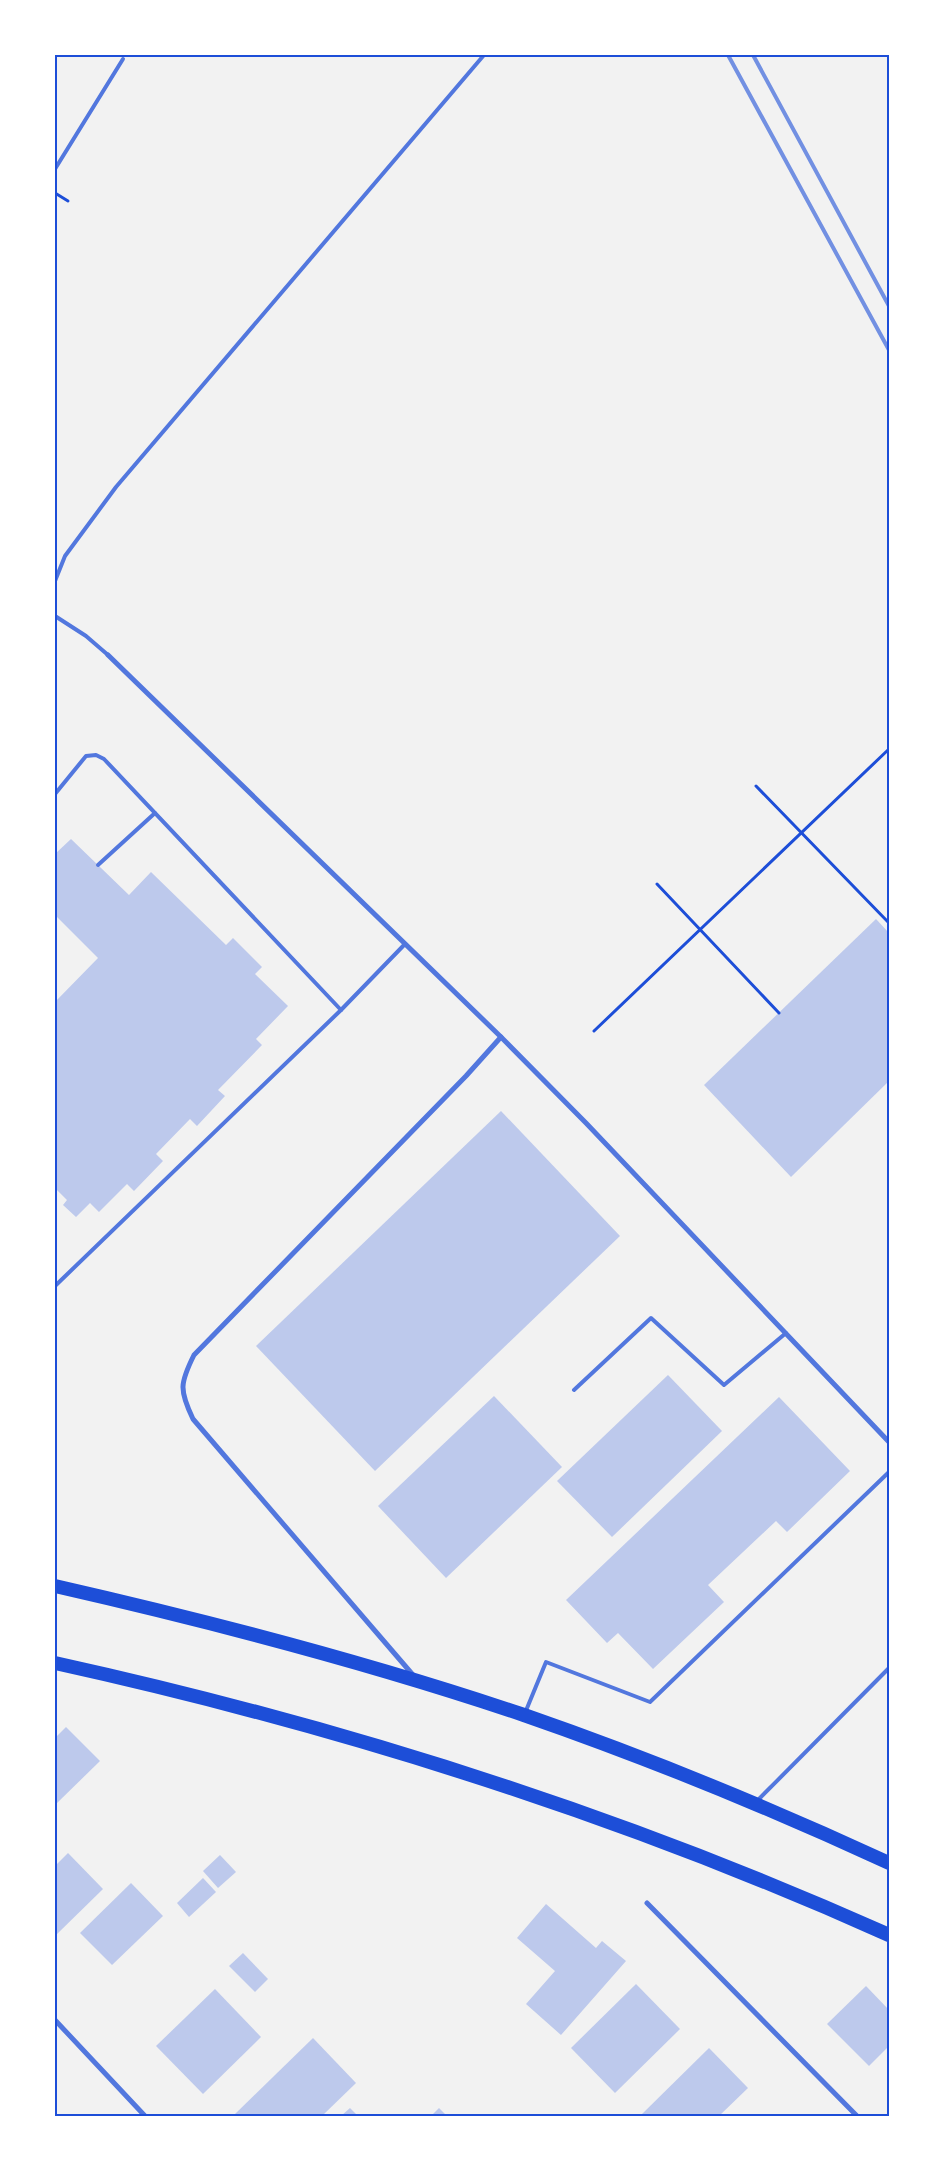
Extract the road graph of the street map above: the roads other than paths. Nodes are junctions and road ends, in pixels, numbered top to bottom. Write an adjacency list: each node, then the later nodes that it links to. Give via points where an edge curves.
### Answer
1 (484, 55): 4 (lane, via 116,487 65,556)
2 (123, 59): 3 (lane)
3 (55, 170)
4 (55, 581)
5 (55, 616): 6 (lane)
6 (108, 655): 10 (street)
7 (55, 794): 8 (lane, via 86,756 96,754)
8 (155, 813): 9 (lane); 11 (lane)
9 (98, 865)
10 (405, 944): 11 (lane); 12 (street)
11 (341, 1010): 13 (lane)
12 (501, 1037): 14 (street); 21 (street, via 194,1355 183,1376 183,1397 193,1418)
13 (55, 1286)
14 (786, 1333): 15 (lane, via 724,1385 651,1318); 16 (street)
15 (574, 1390)
16 (889, 1442)
17 (889, 1472): 22 (lane, via 650,1702 546,1662)
18 (55, 1586): 21 (highway, via 261,1636)
19 (55, 1663): 26 (highway, via 269,1715 512,1788 710,1858)
20 (889, 1668): 23 (lane)
21 (418, 1681): 22 (highway)
22 (524, 1715): 23 (highway)
23 (755, 1803): 24 (highway)
24 (889, 1863)
25 (647, 1903): 29 (street)
26 (889, 1935)
27 (55, 2020): 28 (street)
28 (145, 2116)
29 (857, 2116)

